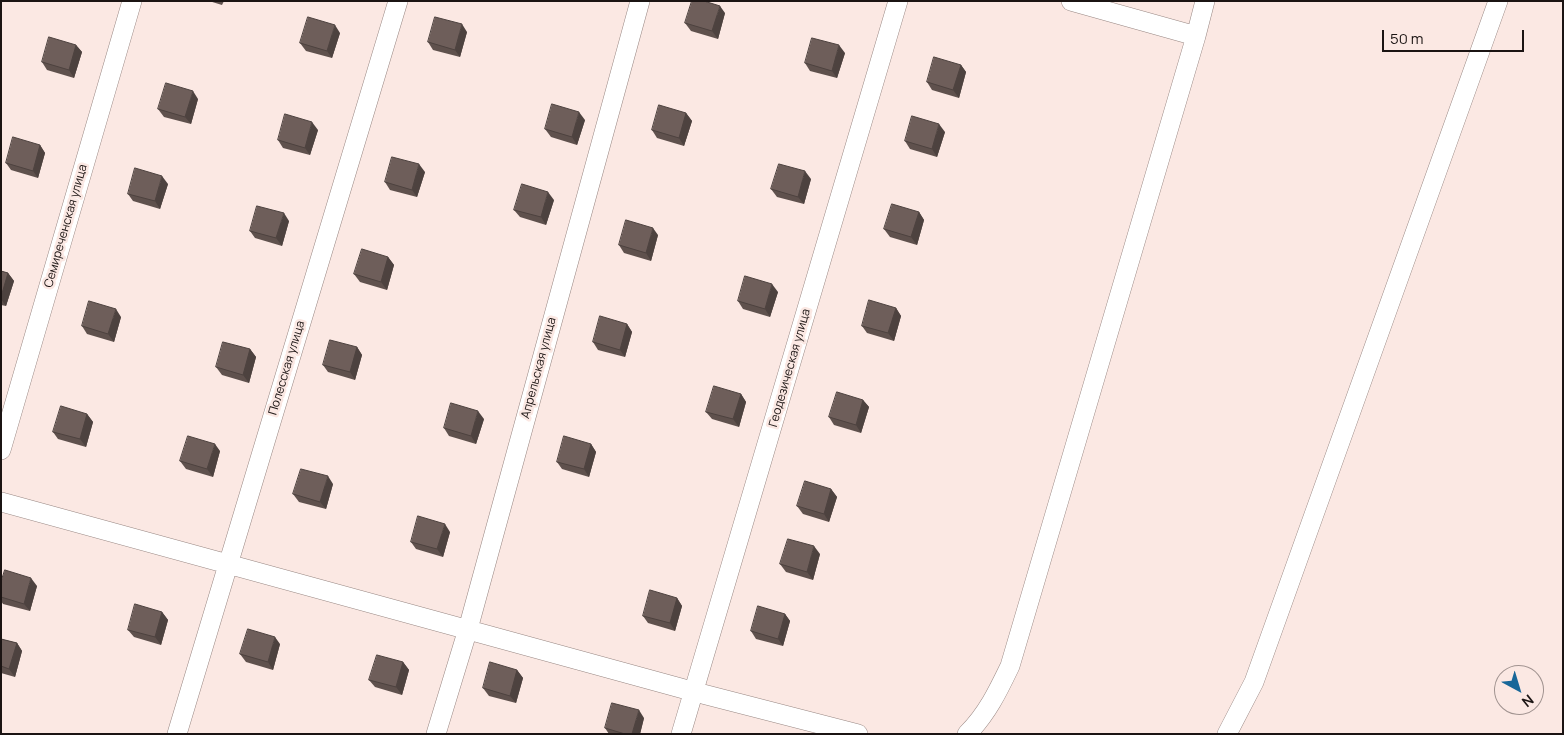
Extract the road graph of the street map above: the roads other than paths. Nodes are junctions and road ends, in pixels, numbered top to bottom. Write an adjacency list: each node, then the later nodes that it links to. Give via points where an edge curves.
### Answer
1 (132, 1): 9 (street, Семиреченская улица)
2 (398, 1): 11 (street, Полесская улица)
3 (640, 1): 12 (street, Апрельская улица)
4 (898, 1): 13 (street, Геодезическая улица)
5 (1071, 1): 8 (street)
6 (1205, 1): 8 (street)
7 (1498, 1): 19 (street, via 1254,682)
8 (1196, 36): 18 (street, via 1010,666 992,703)
9 (1, 450)
10 (1, 502): 11 (street)
11 (228, 565): 12 (street); 14 (street, Полесская улица)
12 (468, 629): 13 (street); 15 (street, Апрельская улица)
13 (694, 692): 16 (street, Геодезическая улица); 17 (street)
14 (177, 734)
15 (436, 734)
16 (682, 734)
17 (858, 734)
18 (967, 734)
19 (1227, 734)

